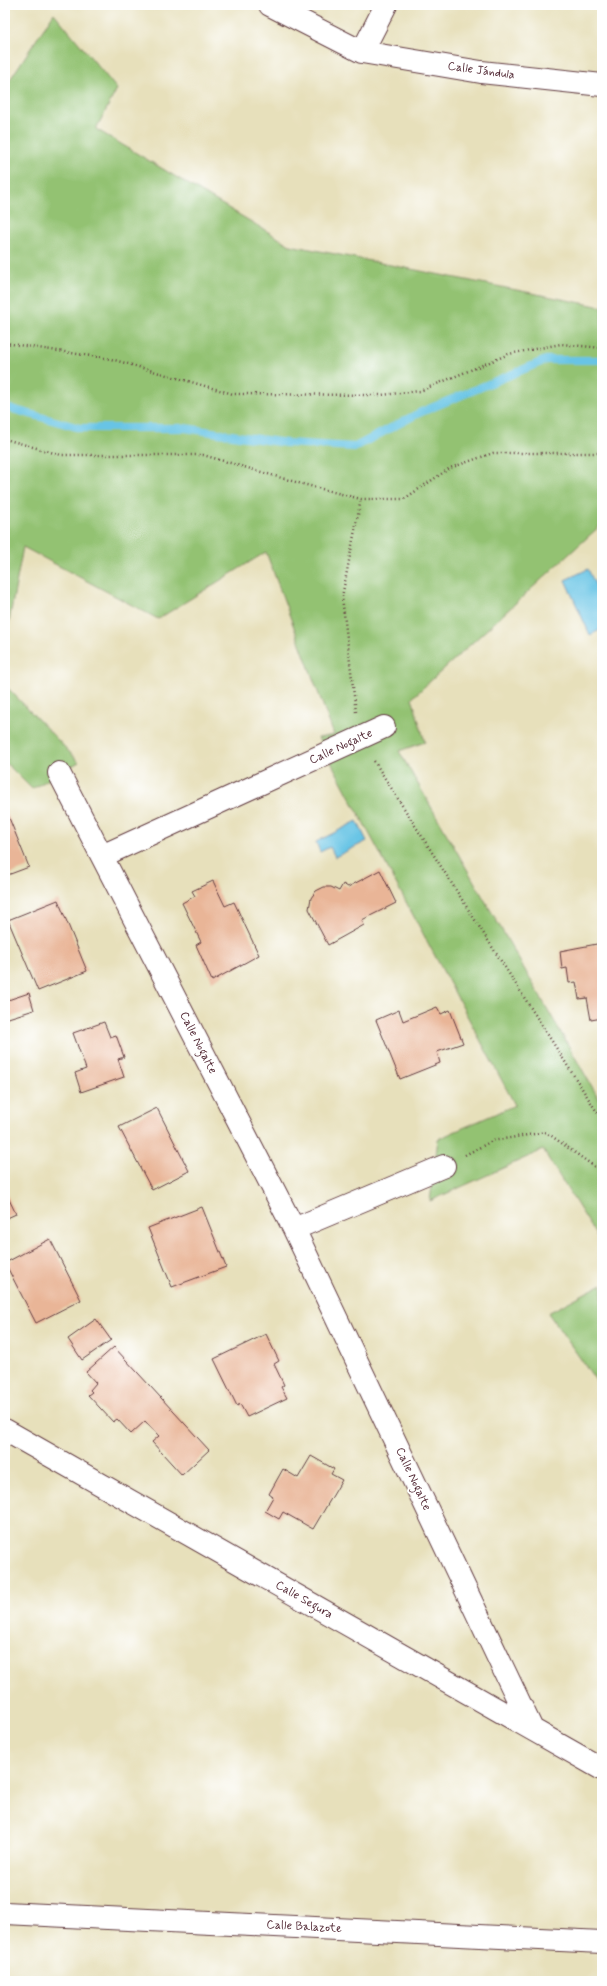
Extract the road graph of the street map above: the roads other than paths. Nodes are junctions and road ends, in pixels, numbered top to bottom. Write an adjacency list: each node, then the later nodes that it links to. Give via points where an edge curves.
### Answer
1 (270, 5): 3 (street, Calle Jándula)
2 (386, 5): 3 (street)
3 (362, 52): 4 (street, Calle Jándula, via 481,72)
4 (602, 85)
5 (384, 728): 7 (street, Calle Nogalte)
6 (59, 773): 7 (street, Calle Nogalte)
7 (102, 856): 9 (street, Calle Nogalte)
8 (444, 1166): 9 (street)
9 (294, 1229): 11 (street, Calle Nogalte)
10 (5, 1430): 11 (street, Calle Segura)
11 (532, 1729): 12 (street, Calle Segura)
12 (602, 1769)
13 (5, 1913): 14 (street, Calle Balazote)
14 (602, 1942)

